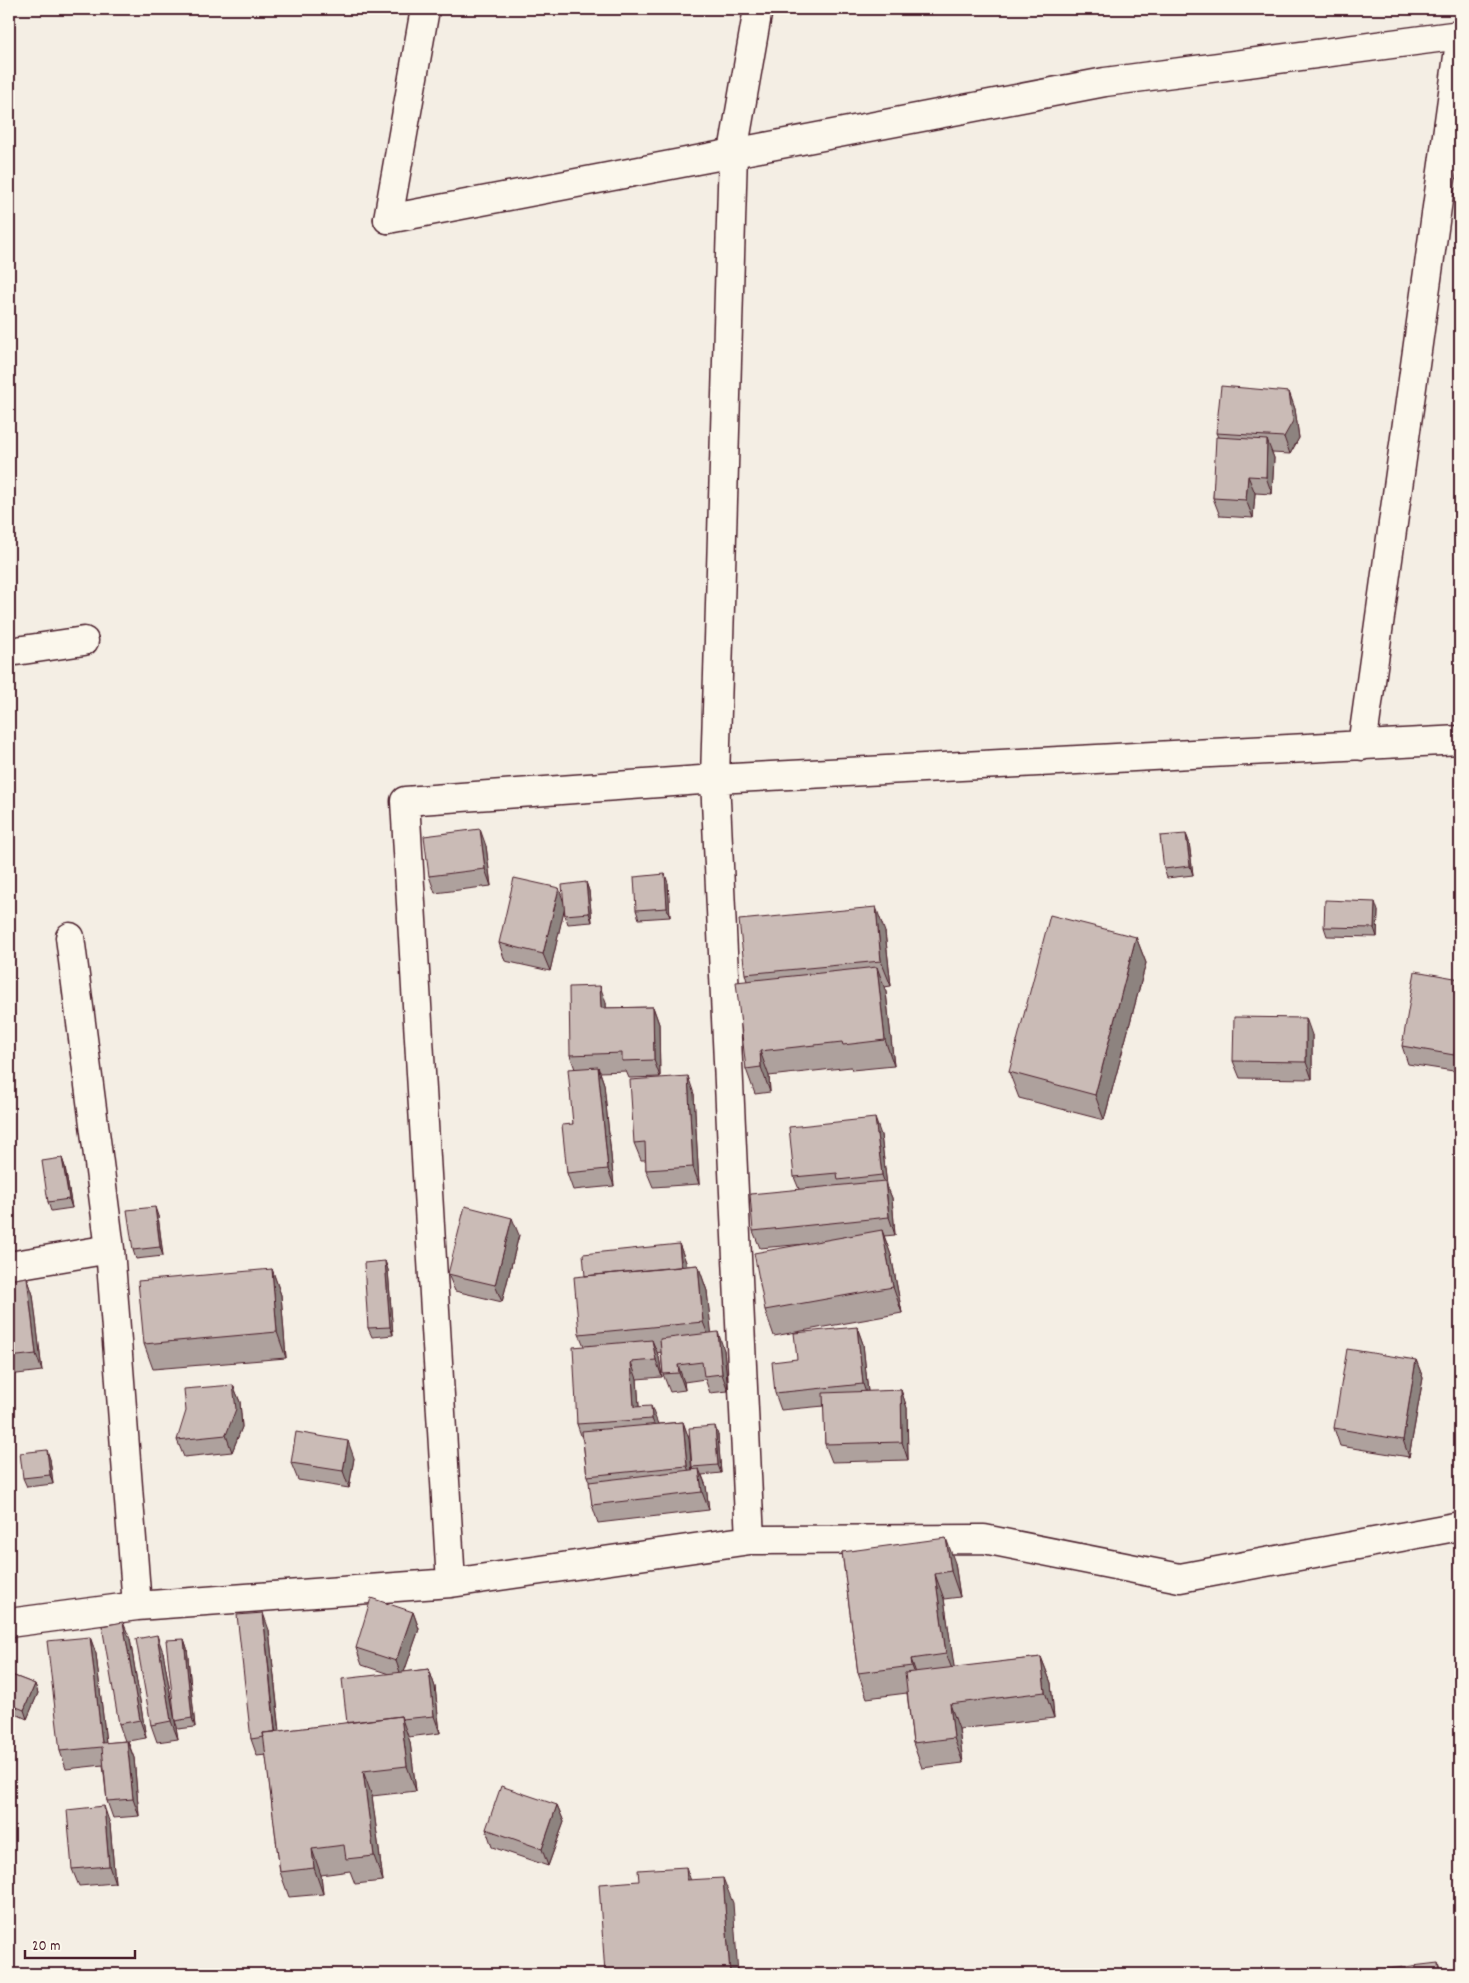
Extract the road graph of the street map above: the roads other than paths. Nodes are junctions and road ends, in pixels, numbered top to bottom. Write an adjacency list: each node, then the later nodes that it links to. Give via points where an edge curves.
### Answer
1 (425, 9): 5 (street, via 388,219)
2 (758, 9): 5 (street)
3 (1460, 36): 5 (street, via 1105,82)
4 (1460, 42): 9 (street)
5 (733, 152): 10 (street)
6 (84, 641): 7 (street)
7 (9, 652)
8 (1460, 740): 9 (street)
9 (1362, 746): 10 (street)
10 (715, 779): 15 (street); 16 (street, via 405,801)
11 (70, 937): 12 (street)
12 (110, 1249): 13 (street); 17 (street)
13 (9, 1266)
14 (1460, 1526): 15 (street, via 1180,1578 984,1539)
15 (750, 1540): 16 (street)
16 (451, 1583): 17 (street)
17 (137, 1606): 18 (street)
18 (9, 1623)

